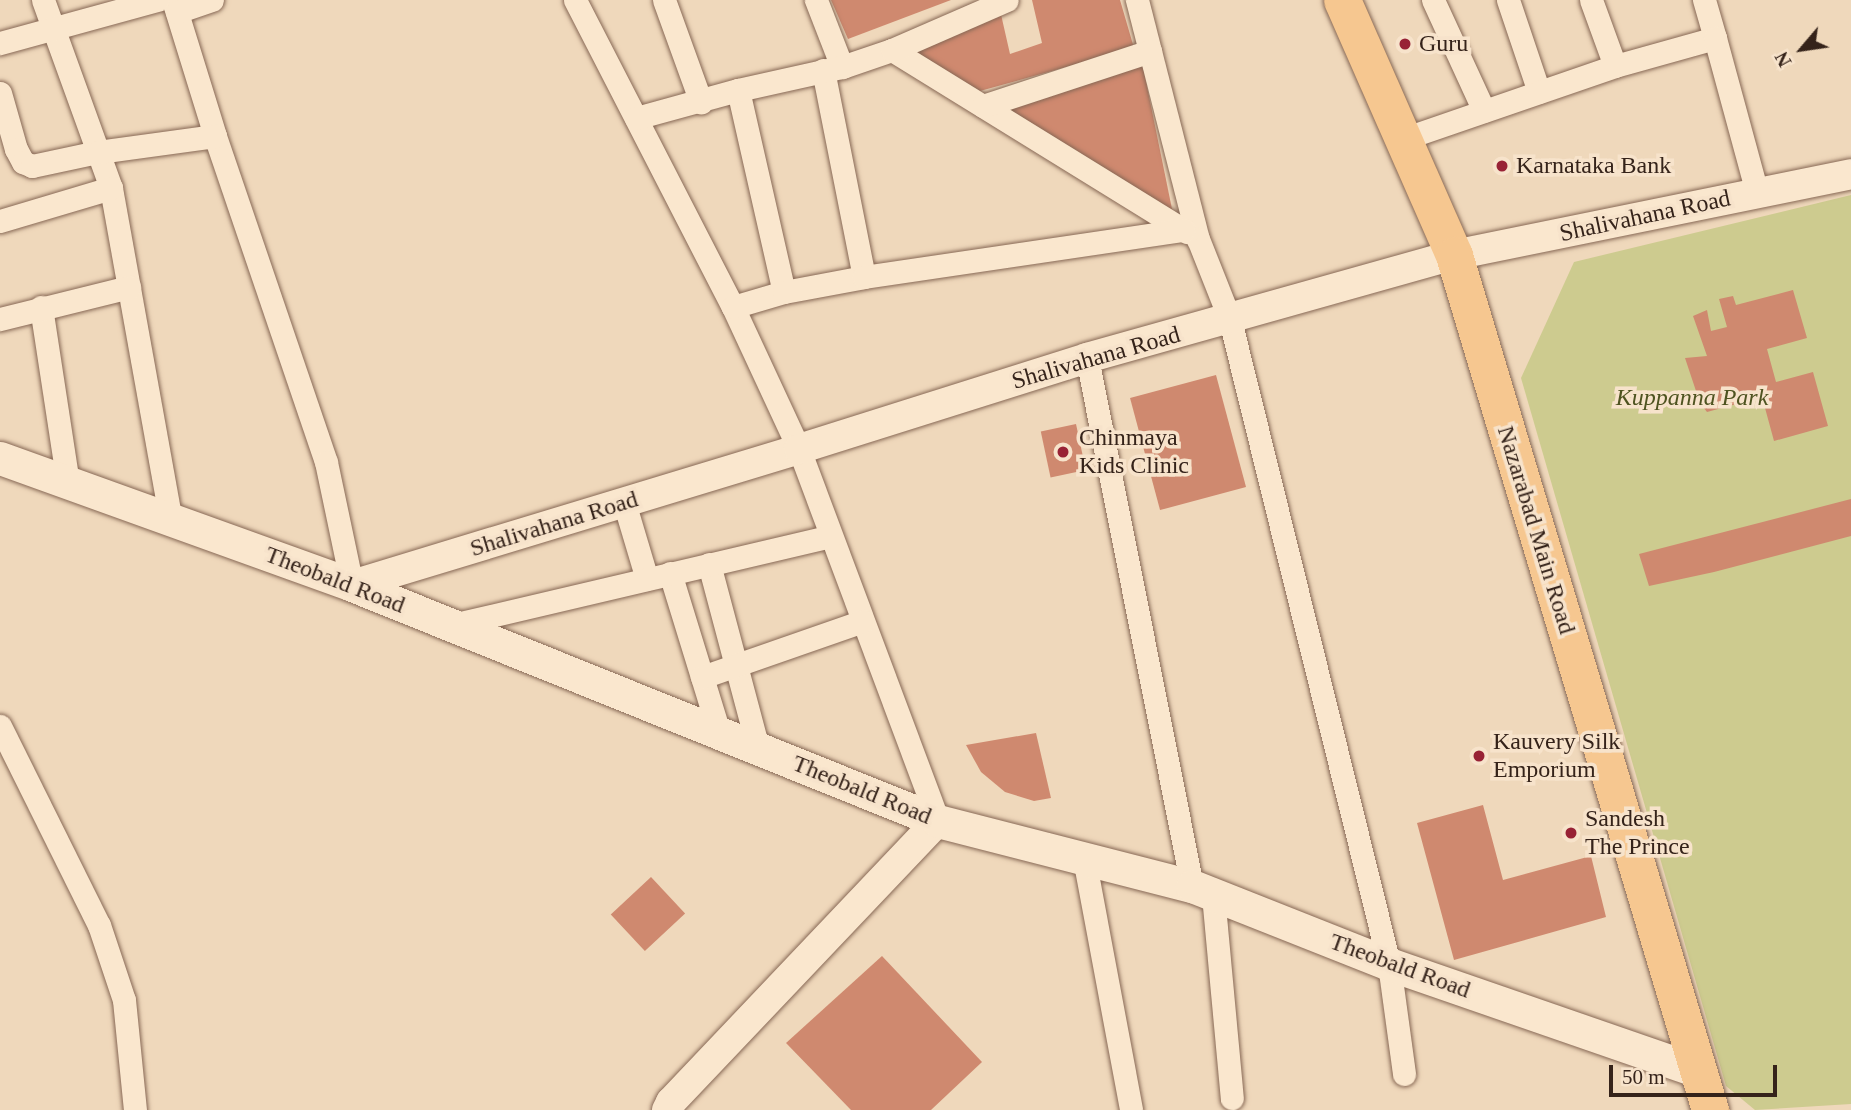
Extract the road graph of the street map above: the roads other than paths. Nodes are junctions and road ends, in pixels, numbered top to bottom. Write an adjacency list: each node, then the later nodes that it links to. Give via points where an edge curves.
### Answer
1 (43, 0): 15 (street)
2 (157, 0): 15 (street)
3 (212, 0): 14 (street)
4 (575, 0): 28 (street)
5 (664, 0): 25 (street)
6 (816, 0): 21 (street)
7 (1007, 0): 18 (street)
8 (1137, 0): 19 (street)
9 (1342, 0): 30 (main road, Nazarabad Main Road)
10 (1433, 0): 27 (street)
11 (1508, 0): 23 (street)
12 (1591, 0): 20 (street)
13 (1704, 0): 16 (street)
14 (175, 6): 29 (street)
15 (52, 29): 17 (street); 31 (street)
16 (1715, 38): 20 (street); 34 (street)
17 (0, 43)
18 (892, 50): 21 (street); 26 (street)
19 (1150, 51): 26 (street); 36 (street)
20 (1615, 66): 23 (street)
21 (833, 69): 22 (street); 38 (street)
22 (738, 90): 25 (street); 40 (street)
23 (1539, 92): 27 (street)
24 (0, 93): 31 (street, via 23,162 32,166)
25 (701, 102): 28 (street)
26 (983, 106): 36 (street)
27 (1484, 111): 30 (street)
28 (636, 118): 42 (street)
29 (215, 135): 31 (street); 55 (street, via 326,462)
30 (1403, 139): 37 (main road, Nazarabad Main Road)
31 (98, 152): 33 (street)
32 (1851, 174): 34 (street, Shalivahana Road)
33 (111, 188): 35 (street); 39 (street)
34 (1757, 193): 37 (street, Shalivahana Road)
35 (0, 221)
36 (1191, 234): 38 (street); 44 (street)
37 (1454, 255): 44 (street, Shalivahana Road); 67 (main road, Nazarabad Main Road)
38 (864, 276): 40 (street)
39 (129, 287): 41 (street); 50 (street)
40 (784, 292): 42 (street)
41 (41, 307): 43 (street); 48 (street)
42 (733, 307): 46 (street)
43 (0, 319)
44 (1230, 320): 45 (street, Shalivahana Road); 66 (street)
45 (1087, 358): 46 (street, Shalivahana Road); 65 (street)
46 (799, 449): 49 (street, Shalivahana Road); 51 (street)
47 (0, 458): 48 (main road, Theobald Road)
48 (68, 483): 50 (main road, Theobald Road)
49 (624, 502): 54 (street); 55 (street, Shalivahana Road)
50 (171, 520): 55 (main road, Theobald Road)
51 (831, 536): 52 (street); 56 (street)
52 (709, 564): 53 (street); 58 (street)
53 (670, 573): 54 (street); 59 (street)
54 (646, 579): 57 (street)
55 (352, 585): 57 (main road, Theobald Road)
56 (863, 621): 58 (street); 63 (street)
57 (452, 625): 61 (main road, Theobald Road)
58 (736, 665): 59 (street); 62 (street)
59 (702, 677): 61 (street)
60 (0, 726): 71 (street, via 103,937 124,1000)
61 (719, 732): 62 (main road, Theobald Road)
62 (758, 748): 63 (main road, Theobald Road)
63 (938, 821): 64 (main road, Theobald Road); 70 (street)
64 (1084, 858): 65 (main road, Theobald Road); 72 (street)
65 (1202, 890): 66 (main road, Theobald Road); 69 (street)
66 (1389, 964): 67 (main road, Theobald Road); 68 (street)
67 (1698, 1071): 73 (main road)
68 (1404, 1074)
69 (1232, 1098)
70 (667, 1107)
71 (135, 1110)
72 (1131, 1110)
73 (1710, 1110)

